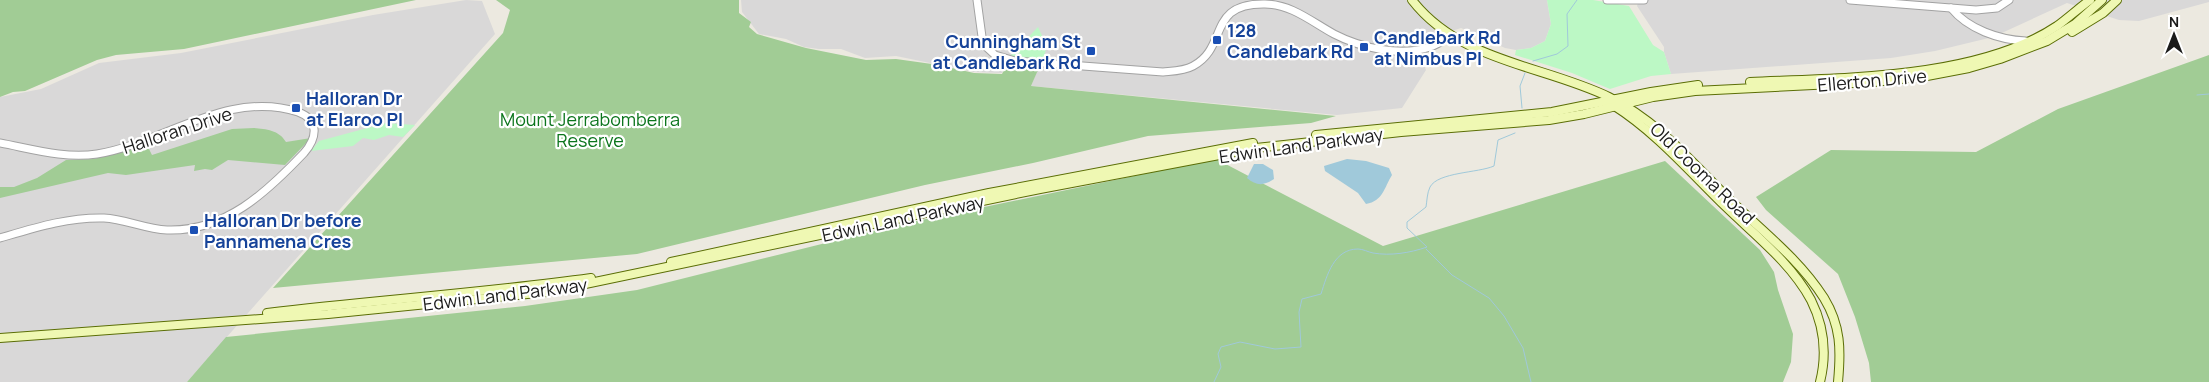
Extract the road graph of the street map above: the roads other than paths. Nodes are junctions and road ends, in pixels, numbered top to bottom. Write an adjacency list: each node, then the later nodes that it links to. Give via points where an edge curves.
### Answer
1 (977, 0): 11 (street, via 983,44 995,55 1022,62 1180,71 1201,60 1212,44 1221,20 1229,12 1265,4 1292,10 1342,38 1369,46 1416,50 1434,46)
2 (1410, 0): 11 (main road, Old Cooma Road, via 1419,16)
3 (1606, 0): 4 (street)
4 (1644, 0)
5 (1850, 0): 10 (street)
6 (2009, 0): 10 (street, via 2004,6 1993,9)
7 (2090, 0): 13 (main road, Ellerton Drive)
8 (2102, 0): 13 (main road, Ellerton Drive, via 2068,29)
9 (2117, 0): 15 (main road, via 2103,13 2056,41 2038,49)
10 (1951, 8): 12 (street, via 1959,18)
11 (1449, 37): 16 (main road, Old Cooma Road)
12 (2001, 38): 13 (street); 14 (street)
13 (2028, 45): 14 (main road); 15 (main road, Ellerton Drive)
14 (2015, 46): 18 (main road, Ellerton Drive, via 1978,58 1899,74 1700,85 1651,92)
15 (2022, 51): 18 (main road, Ellerton Drive, via 1968,68 1913,78 1852,84 1711,89)
16 (1528, 68): 17 (main road, Old Cooma Road); 18 (main road, Old Cooma Road, via 1581,85)
17 (1607, 102): 18 (main road, Old Cooma Road); 21 (main road, Edwin Land Parkway, via 1532,115 1356,131 1214,149 989,193 587,279)
18 (1618, 104): 21 (main road, Edwin Land Parkway, via 1549,120 1382,133 1256,148 1040,189 547,292 328,314); 23 (main road, Old Cooma Road, via 1670,147 1791,272 1812,302 1823,334 1824,369); 24 (main road, Old Cooma Road, via 1647,120 1676,143 1806,272 1824,299 1838,331 1841,357)
19 (0, 143): 20 (street, Halloran Drive, via 64,156 93,155 224,112 275,107 311,118 316,132 312,144 268,190 240,211 218,221 167,230 119,219 92,218 60,222)
20 (0, 238)
21 (181, 323): 22 (main road, Edwin Land Parkway)
22 (0, 338)
23 (1820, 382)
24 (1838, 382)

